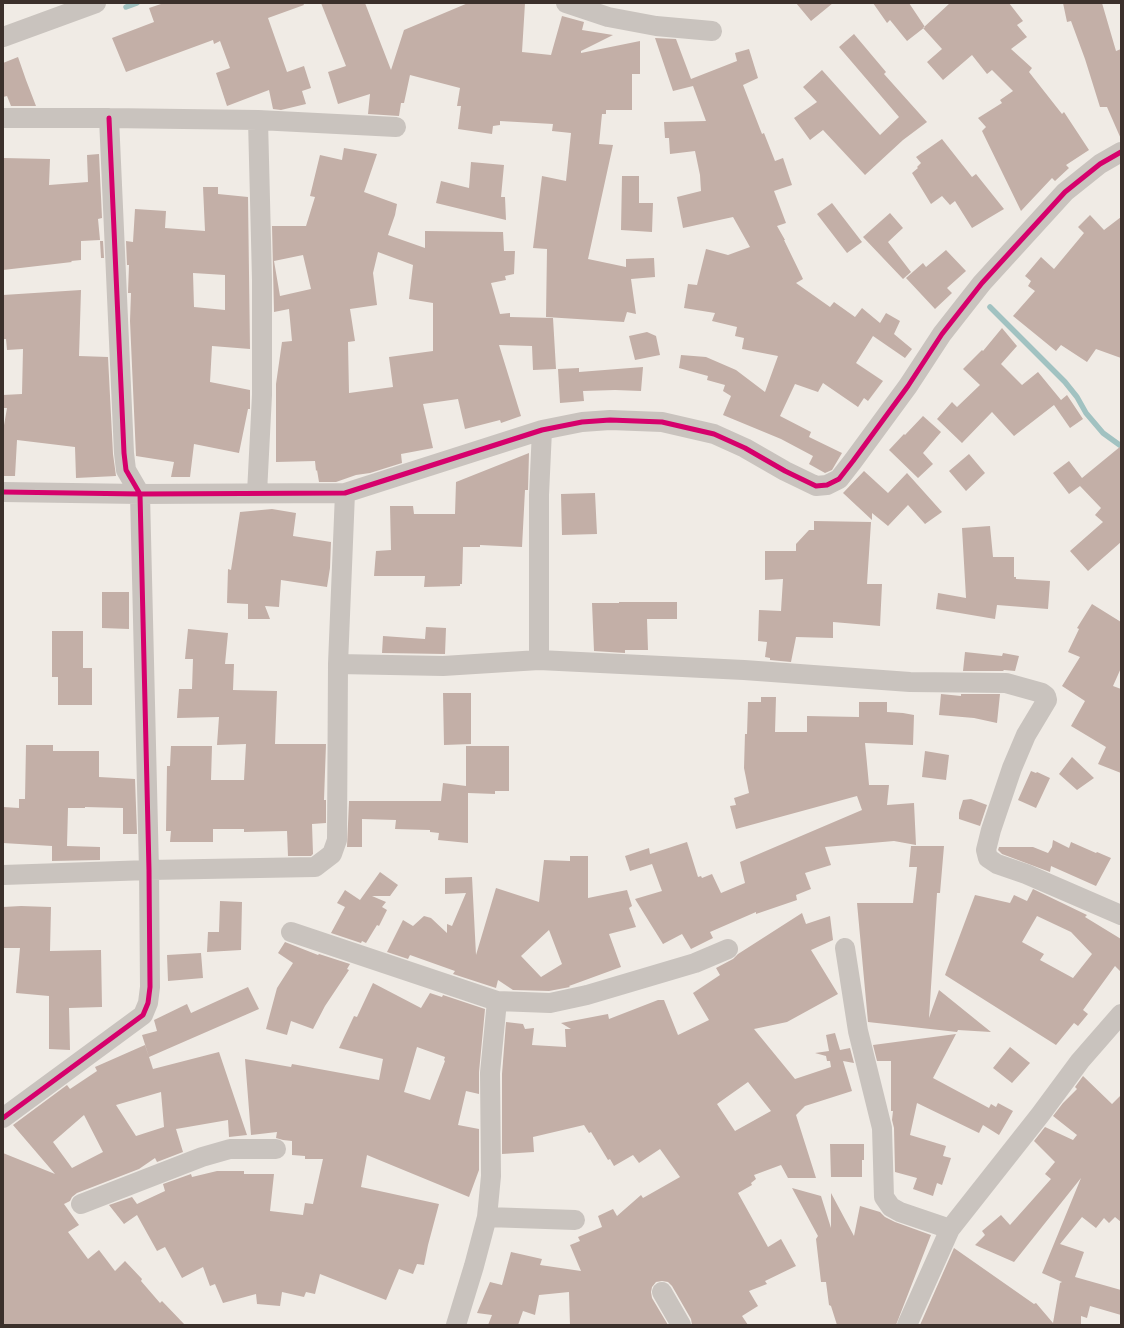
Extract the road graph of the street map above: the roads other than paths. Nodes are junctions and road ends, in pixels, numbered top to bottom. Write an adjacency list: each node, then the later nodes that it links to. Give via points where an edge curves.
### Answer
1 (96, 3): 4 (street)
2 (566, 3): 3 (street, via 608,17 656,26)
3 (712, 31)
4 (3, 37)
5 (3, 118): 6 (street)
6 (109, 118): 7 (street); 14 (street, via 124,453 126,470)
7 (258, 120): 8 (street); 12 (street, via 262,395)
8 (396, 127)
9 (1121, 152): 10 (street, via 1100,164 1064,192 982,283 942,334 853,461 839,479 827,486 816,486 714,434 662,422 610,420 582,422)
10 (542, 430): 13 (street); 15 (street, via 538,495)
11 (3, 492): 14 (street)
12 (256, 493): 13 (street); 14 (street)
13 (345, 493): 16 (street)
14 (140, 494): 17 (street)
15 (539, 660): 16 (street, via 443,666); 19 (street, via 744,670 910,682 1006,683 1042,693 1047,700 1026,735 1012,768 991,830 986,850 988,858)
16 (338, 664): 17 (street, via 337,840 332,854 314,867)
17 (149, 870): 18 (street); 25 (street, via 150,987 143,1015)
18 (3, 875)
19 (1121, 915)
20 (290, 932): 23 (street)
21 (846, 948): 30 (street, via 858,1031 882,1128 884,1197 890,1207 900,1212)
22 (728, 949): 23 (street, via 695,963 587,995 550,1003)
23 (497, 1002): 28 (street, via 490,1073 491,1176)
24 (1121, 1014): 30 (street, via 1080,1061)
25 (3, 1118)
26 (276, 1149): 27 (street, via 230,1149 202,1157)
27 (81, 1204)
28 (487, 1217): 29 (street); 32 (street)
29 (575, 1220)
30 (950, 1229): 34 (street)
31 (662, 1292): 33 (street)
32 (456, 1325)
33 (681, 1325)
34 (907, 1325)

